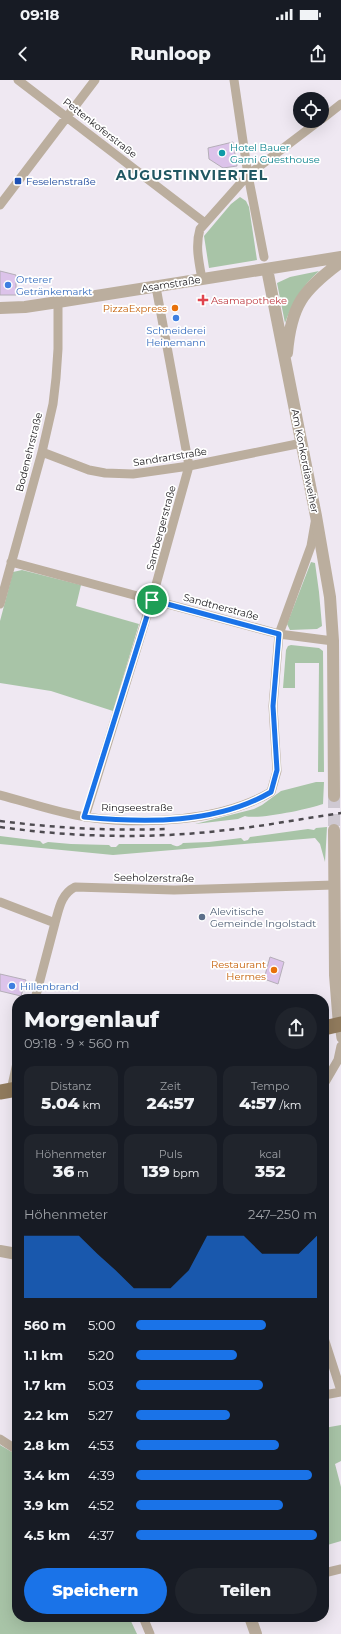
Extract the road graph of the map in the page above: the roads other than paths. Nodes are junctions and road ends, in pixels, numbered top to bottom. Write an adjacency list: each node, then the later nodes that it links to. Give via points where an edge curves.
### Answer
1 (18, 80): 6 (street, Pettenkoferstraße)
2 (94, 80): 6 (street)
3 (234, 80): 8 (street)
4 (341, 104): 5 (street)
5 (329, 113)
6 (67, 117): 9 (street); 10 (street, Pettenkoferstraße)
7 (310, 128): 8 (street)
8 (248, 176): 10 (street); 11 (street)
9 (0, 205)
10 (205, 224): 15 (street, via 197,238)
11 (264, 257)
12 (341, 257): 14 (street, Asamstraße)
13 (341, 262): 19 (street, via 316,281 296,309 290,324)
14 (267, 269): 15 (street, Asamstraße); 19 (street, Am Konkordiaweiher)
15 (202, 279): 16 (street, Asamstraße)
16 (156, 287): 17 (street, Asamstraße); 22 (street, Sambergerstraße)
17 (58, 302): 18 (street, Asamstraße); 21 (street, Bodenehrstraße, via 56,378)
18 (0, 308)
19 (286, 368): 20 (street, Am Konkordiaweiher)
20 (302, 444): 22 (street, Sandrartstraße); 23 (street, Am Konkordiaweiher)
21 (42, 452): 22 (street, Sandrartstraße, via 76,466 105,473 133,474); 24 (street, Bodenehrstraße)
22 (189, 466): 25 (street, Sambergerstraße)
23 (316, 516): 27 (street, Am Konkordiaweiher, via 311,546); 28 (street, via 330,597)
24 (11, 562): 25 (street, Sandtnerstraße); 26 (street, Bodenehrstraße)
25 (152, 600): 27 (street, Sandtnerstraße); 32 (street, Sambergerstraße)
26 (0, 604)
27 (279, 634): 28 (street, Sandtnerstraße); 29 (street, Am Konkordiaweiher, via 273,706 277,770)
28 (333, 641): 31 (street)
29 (271, 792): 32 (street, Ringseestraße, via 223,812 189,817 135,820)
30 (0, 795): 32 (street, Ringseestraße)
31 (334, 796)
32 (84, 817)
33 (334, 830): 34 (street)
34 (334, 885): 36 (street, Seeholzerstraße, via 191,890 74,887 63,897); 39 (street, via 335,974)
35 (0, 902): 36 (street)
36 (55, 923): 37 (street, Seeholzerstraße)
37 (36, 994)
38 (329, 1028): 39 (main road)
39 (340, 1029)
40 (341, 1046): 41 (street, via 338,1060)
41 (329, 1075)
42 (12, 1080): 43 (street)
43 (9, 1090)
44 (0, 1251): 45 (street)
45 (12, 1253)
46 (329, 1354): 47 (street)
47 (341, 1391): 48 (street)
48 (329, 1394)
49 (0, 1439): 50 (street)
50 (12, 1447)
51 (341, 1569): 52 (street)
52 (329, 1572)
53 (145, 1622): 55 (street)
54 (252, 1622): 56 (street)
55 (150, 1634)
56 (256, 1634)

